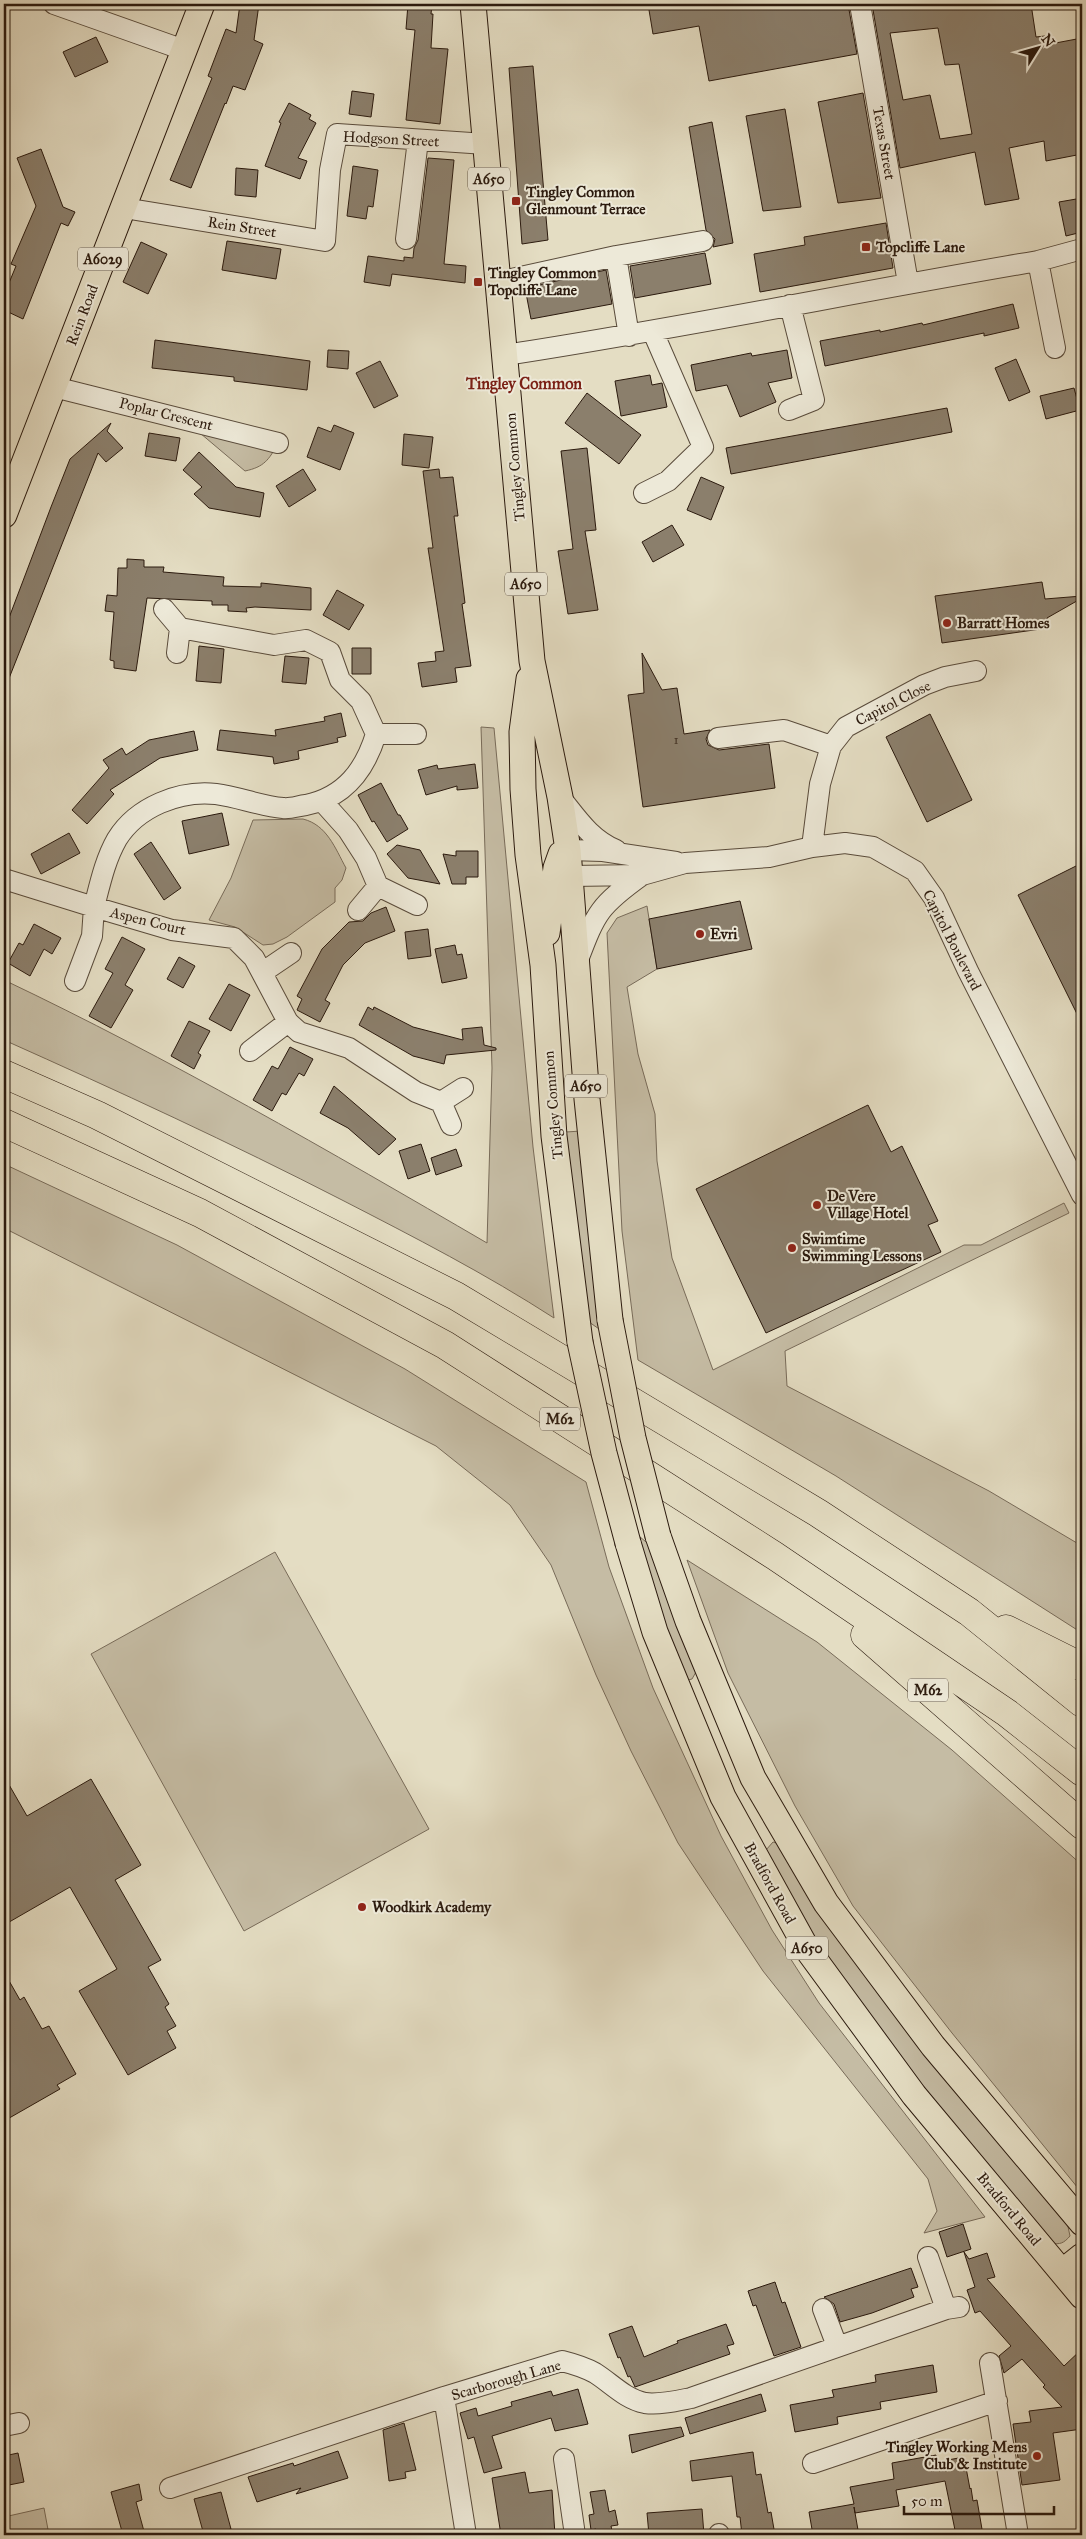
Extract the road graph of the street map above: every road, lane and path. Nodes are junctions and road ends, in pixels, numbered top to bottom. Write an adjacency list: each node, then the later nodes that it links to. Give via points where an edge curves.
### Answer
1 (54, 4): 5 (street)
2 (202, 4): 5 (main road, Rein Road / A6029)
3 (473, 4): 7 (main road, Tingley Common / A650)
4 (860, 4): 16 (street, Texas Street)
5 (184, 50): 9 (main road, Rein Road / A6029)
6 (418, 140): 7 (street, Hodgson Street); 8 (street, Hodgson Street, via 337,134); 10 (street)
7 (486, 144): 15 (main road, Tingley Common / A650)
8 (327, 206): 9 (street, Rein Street, via 325,241)
9 (124, 208): 22 (main road, Rein Road / A6029)
10 (406, 239)
11 (703, 241): 13 (street)
12 (1082, 249): 14 (street)
13 (616, 256): 15 (street); 19 (street)
14 (1038, 261): 16 (street); 20 (street)
15 (498, 282): 21 (main road, Tingley Common / A650)
16 (908, 283): 17 (street)
17 (790, 305): 18 (street); 23 (street, via 814,400)
18 (653, 332): 19 (street); 25 (street, via 703,447 668,481)
19 (629, 336): 21 (street)
20 (1054, 348)
21 (505, 354): 30 (main road, Tingley Common / A650)
22 (54, 387): 24 (street, Poplar Crescent); 26 (main road, Rein Road / A6029)
23 (789, 410)
24 (278, 443)
25 (644, 492)
26 (4, 515)
27 (164, 609): 28 (street)
28 (180, 628): 29 (street); 32 (street, via 274,645 306,640 330,652 340,680 360,701)
29 (177, 653)
30 (532, 661): 36 (main road, Tingley Common / A650); 40 (main road, Tingley Common / A650, via 522,732)
31 (976, 671): 35 (street, Capitol Close, via 924,685 846,727)
32 (376, 734): 33 (street); 37 (street, via 369,756 352,782)
33 (416, 734)
34 (718, 738): 35 (street, via 784,730)
35 (831, 746): 38 (street, Capitol Close, via 820,784)
36 (560, 797): 39 (street, Capitol Boulevard, via 589,834 602,844); 42 (main road, Tingley Common / A650)
37 (322, 801): 45 (street, via 348,830 366,858); 47 (street, via 286,809 216,794 162,802 138,815 118,839 104,868)
38 (812, 846): 41 (street, Capitol Boulevard, via 769,856); 61 (street, Capitol Boulevard, via 845,843 873,848 915,871 934,898)
39 (628, 855): 41 (street, Capitol Boulevard); 42 (street, Capitol Boulevard, via 604,851)
40 (528, 856): 42 (main road); 51 (main road, Tingley Common / A650)
41 (685, 863): 43 (street, Capitol Boulevard)
42 (565, 865): 43 (street, Capitol Boulevard); 50 (main road, Tingley Common / A650); 51 (main road)
43 (642, 875): 50 (street, Capitol Boulevard, via 611,897 599,911)
44 (4, 879): 47 (street)
45 (378, 886): 46 (street); 48 (street)
46 (417, 905)
47 (94, 907): 52 (street, Aspen Court, via 172,930 234,938); 53 (street, Aspen Court, via 92,936)
48 (358, 910)
49 (291, 953): 52 (street)
50 (577, 962): 69 (main road, Tingley Common / A650, bridge, via 587,1099 610,1320 633,1438 658,1536 688,1621 753,1778 826,1903 933,2046)
51 (543, 965): 62 (main road, Tingley Common / A650, bridge, via 554,1136 580,1342)
52 (263, 972): 54 (street, Aspen Court)
53 (75, 981)
54 (288, 1022): 55 (street); 58 (street, via 300,1032 349,1048 416,1092)
55 (250, 1051)
56 (4, 1074): 64 (highway, via 96,1115 456,1296 818,1513)
57 (463, 1088): 58 (street)
58 (442, 1102): 60 (street)
59 (4, 1123): 63 (highway, M62, via 200,1213 445,1345)
60 (451, 1126)
61 (1082, 1196)
62 (628, 1544): 72 (main road, Bradford Road / A650, via 655,1632 723,1797 807,1949 914,2095)
63 (775, 1556): 67 (highway, M62, via 1007,1714); 68 (highway, M62)
64 (969, 1612): 65 (highway); 66 (highway)
65 (1082, 1667)
66 (1082, 1704)
67 (1082, 1772)
68 (1082, 1825)
69 (1082, 2223)
70 (1082, 2256): 72 (main road)
71 (928, 2257): 75 (street, Scarborough Lane, via 952,2308)
72 (1062, 2272): 73 (main road, Bradford Road / A650)
73 (1082, 2296)
74 (823, 2309): 75 (street)
75 (837, 2346): 77 (street, Scarborough Lane, via 691,2398 667,2402 645,2403 627,2396 579,2364 562,2361)
76 (990, 2363): 78 (street)
77 (444, 2397): 81 (street, Scarborough Lane); 82 (street)
78 (997, 2401): 80 (street); 84 (street)
79 (564, 2459): 83 (street)
80 (813, 2463)
81 (170, 2488)
82 (466, 2535)
83 (575, 2535)
84 (1018, 2535)

